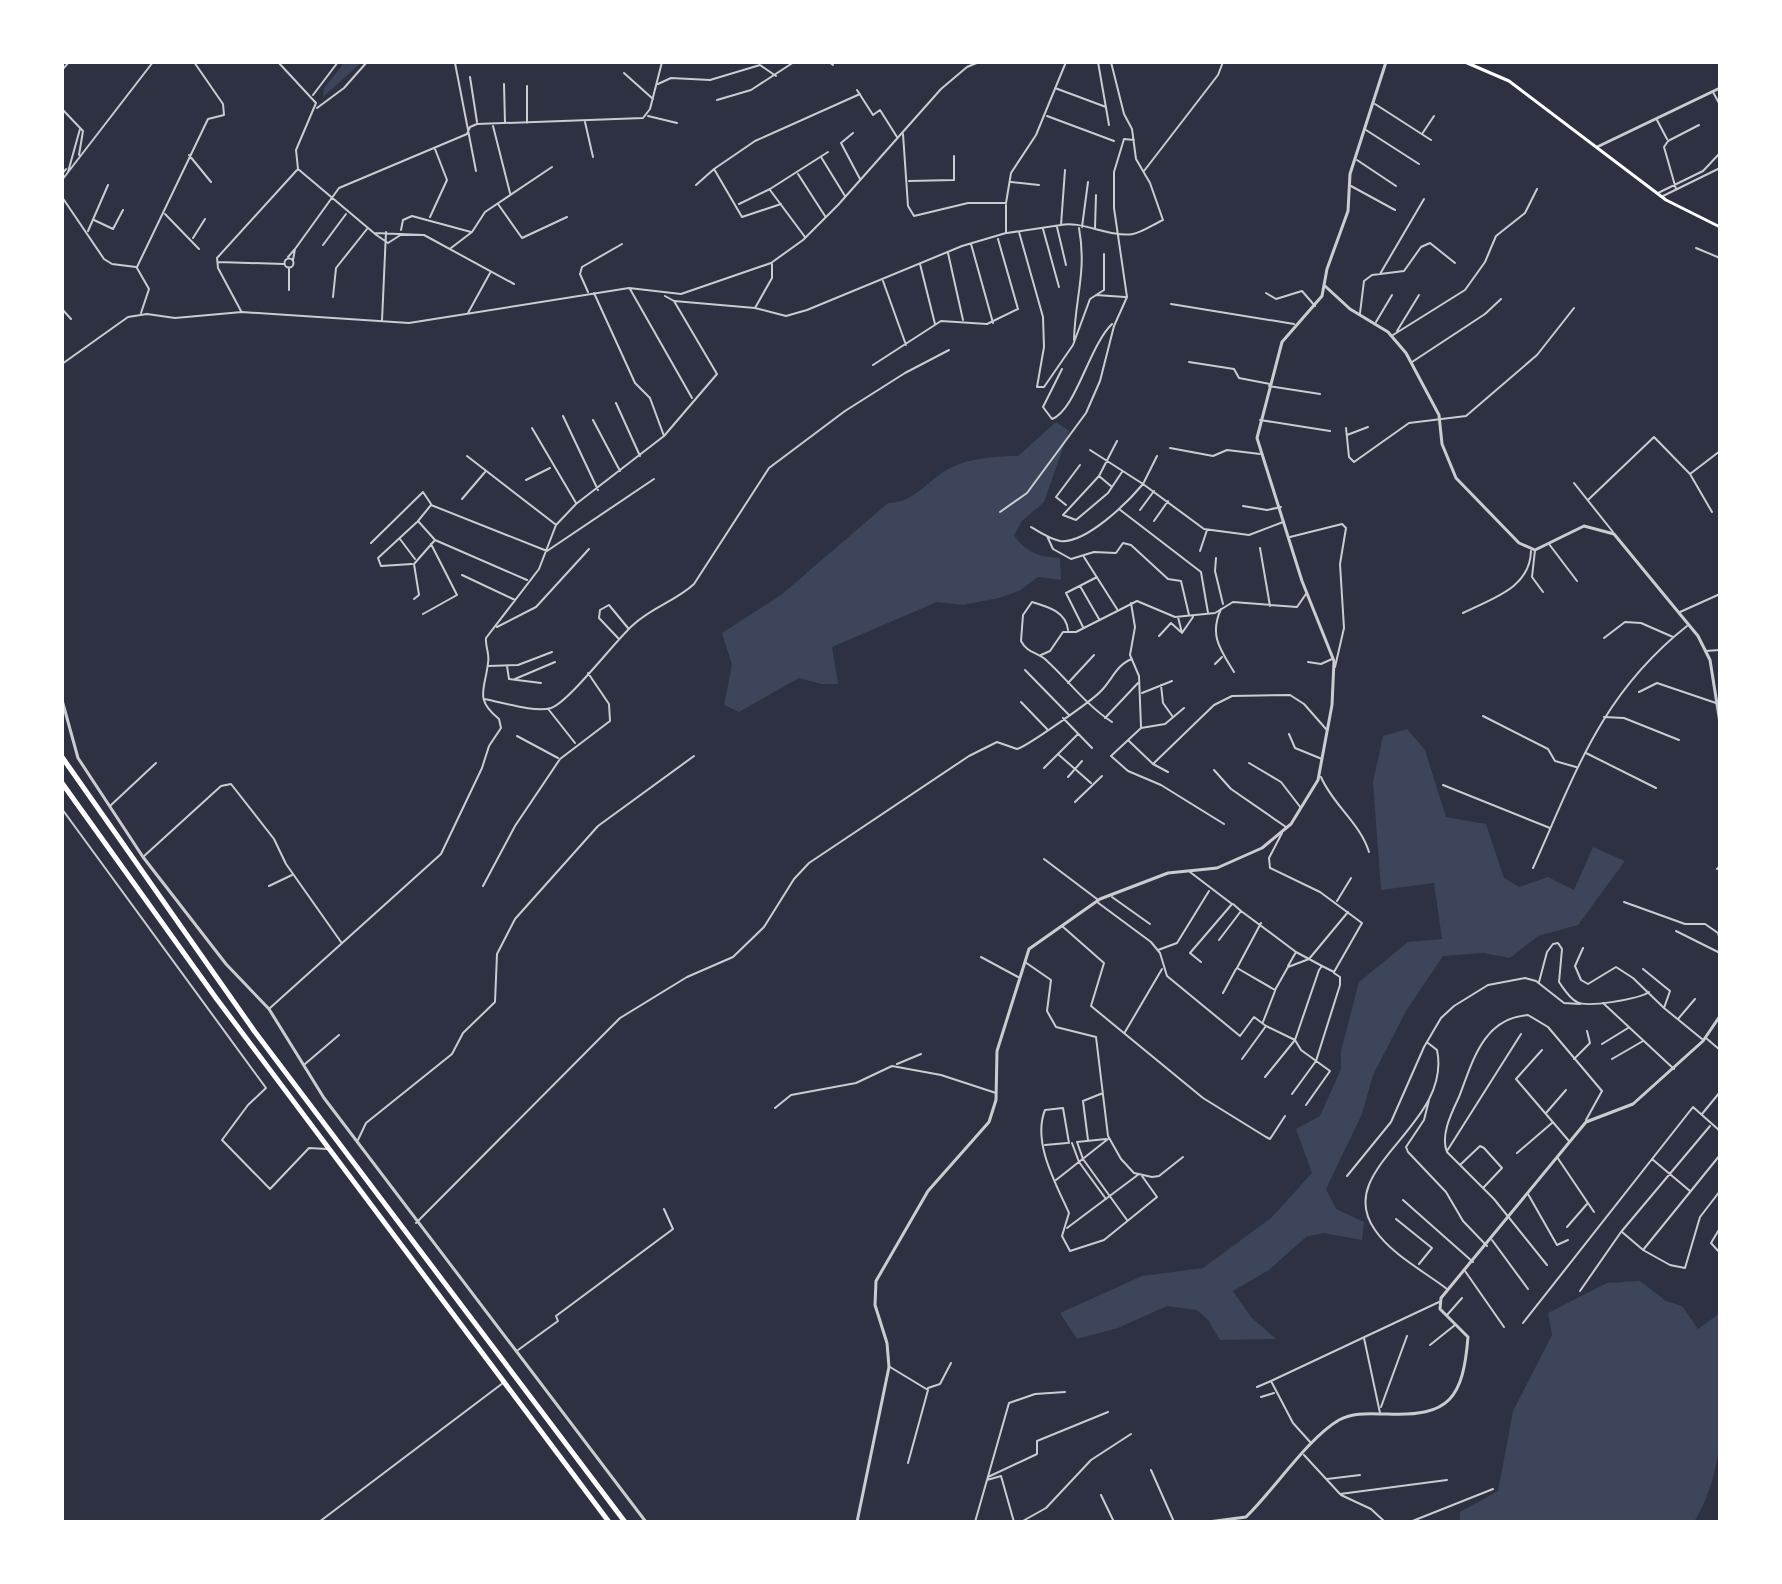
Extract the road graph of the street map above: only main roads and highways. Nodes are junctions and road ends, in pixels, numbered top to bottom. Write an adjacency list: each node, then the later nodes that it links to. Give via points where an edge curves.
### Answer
1 (1465, 62): 2 (main road, via 1509,81 1662,197)
2 (1720, 227)
3 (62, 757): 6 (highway, via 255,1032)
4 (62, 783): 5 (highway)
5 (609, 1522)
6 (625, 1522)

